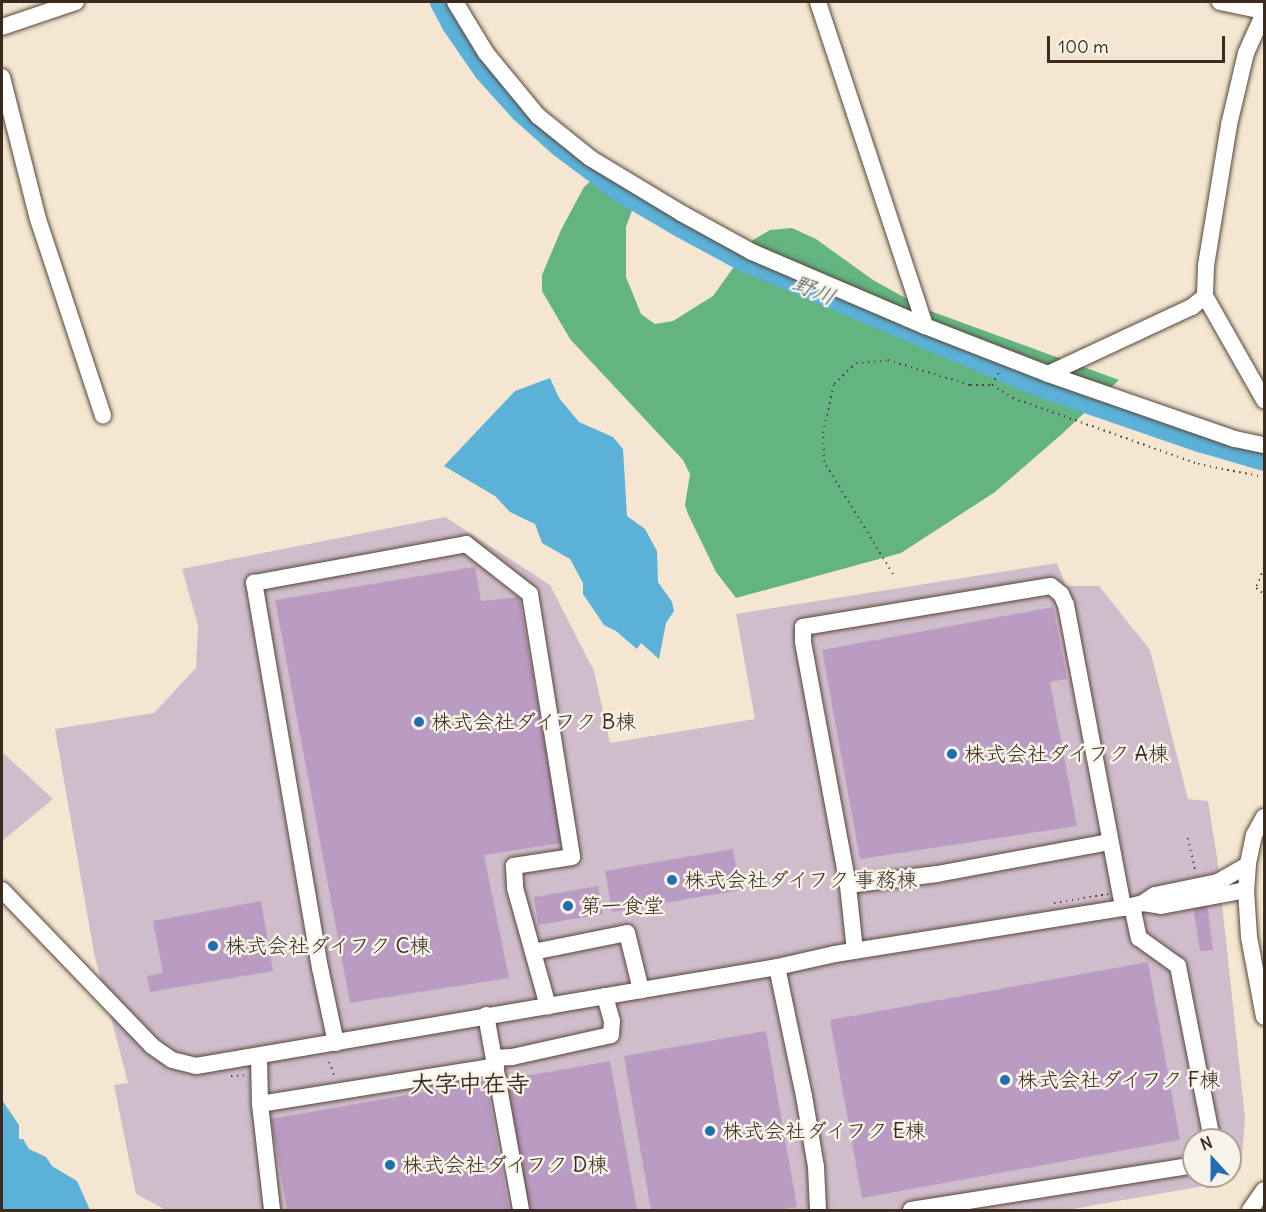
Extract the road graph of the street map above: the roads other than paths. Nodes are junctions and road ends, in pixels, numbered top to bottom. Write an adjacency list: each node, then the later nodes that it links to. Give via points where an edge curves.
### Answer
1 (76, 2): 6 (street)
2 (455, 2): 9 (street, via 486,53 538,116 590,158 752,252)
3 (818, 2): 9 (street)
4 (1220, 2): 5 (street)
5 (1264, 12): 8 (street, via 1246,53 1229,125 1206,266)
6 (2, 27)
7 (2, 77): 12 (street, via 38,219)
8 (1205, 296): 10 (street, via 1192,307); 11 (street)
9 (925, 326): 10 (street)
10 (1048, 374): 13 (street, via 1235,439)
11 (1264, 400)
12 (103, 416)
13 (1264, 445)
14 (1264, 817): 16 (street, via 1254,835)
15 (1110, 842): 17 (street, via 937,874); 17 (street, via 1066,605 1051,586 803,627); 20 (street)
16 (1247, 865): 19 (street); 20 (street, via 1218,882 1155,895)
17 (848, 885): 21 (street)
18 (2, 890): 30 (street, via 152,1046 172,1060 196,1066)
19 (1246, 890): 20 (street, via 1161,906); 28 (street, via 1249,937)
20 (1133, 906): 21 (street); 33 (street, via 1139,938 1178,966)
21 (855, 951): 23 (street)
22 (533, 952): 24 (street, via 627,933); 26 (street); 29 (street, via 515,888 514,867 572,857 530,594 466,544 254,583)
23 (777, 967): 24 (street); 38 (street, via 804,1096)
24 (641, 990): 25 (street)
25 (605, 996): 26 (street); 31 (street, via 612,1035)
26 (548, 1006): 27 (street)
27 (486, 1015): 29 (street); 31 (street)
28 (1264, 1017)
29 (336, 1043): 30 (street)
30 (259, 1056): 32 (street)
31 (495, 1062): 32 (street); 37 (street)
32 (260, 1104): 36 (street)
33 (1210, 1128)
34 (1182, 1167): 39 (street)
35 (1264, 1190): 40 (street)
36 (272, 1210)
37 (521, 1210)
38 (819, 1210)
39 (911, 1210)
40 (1250, 1210)

